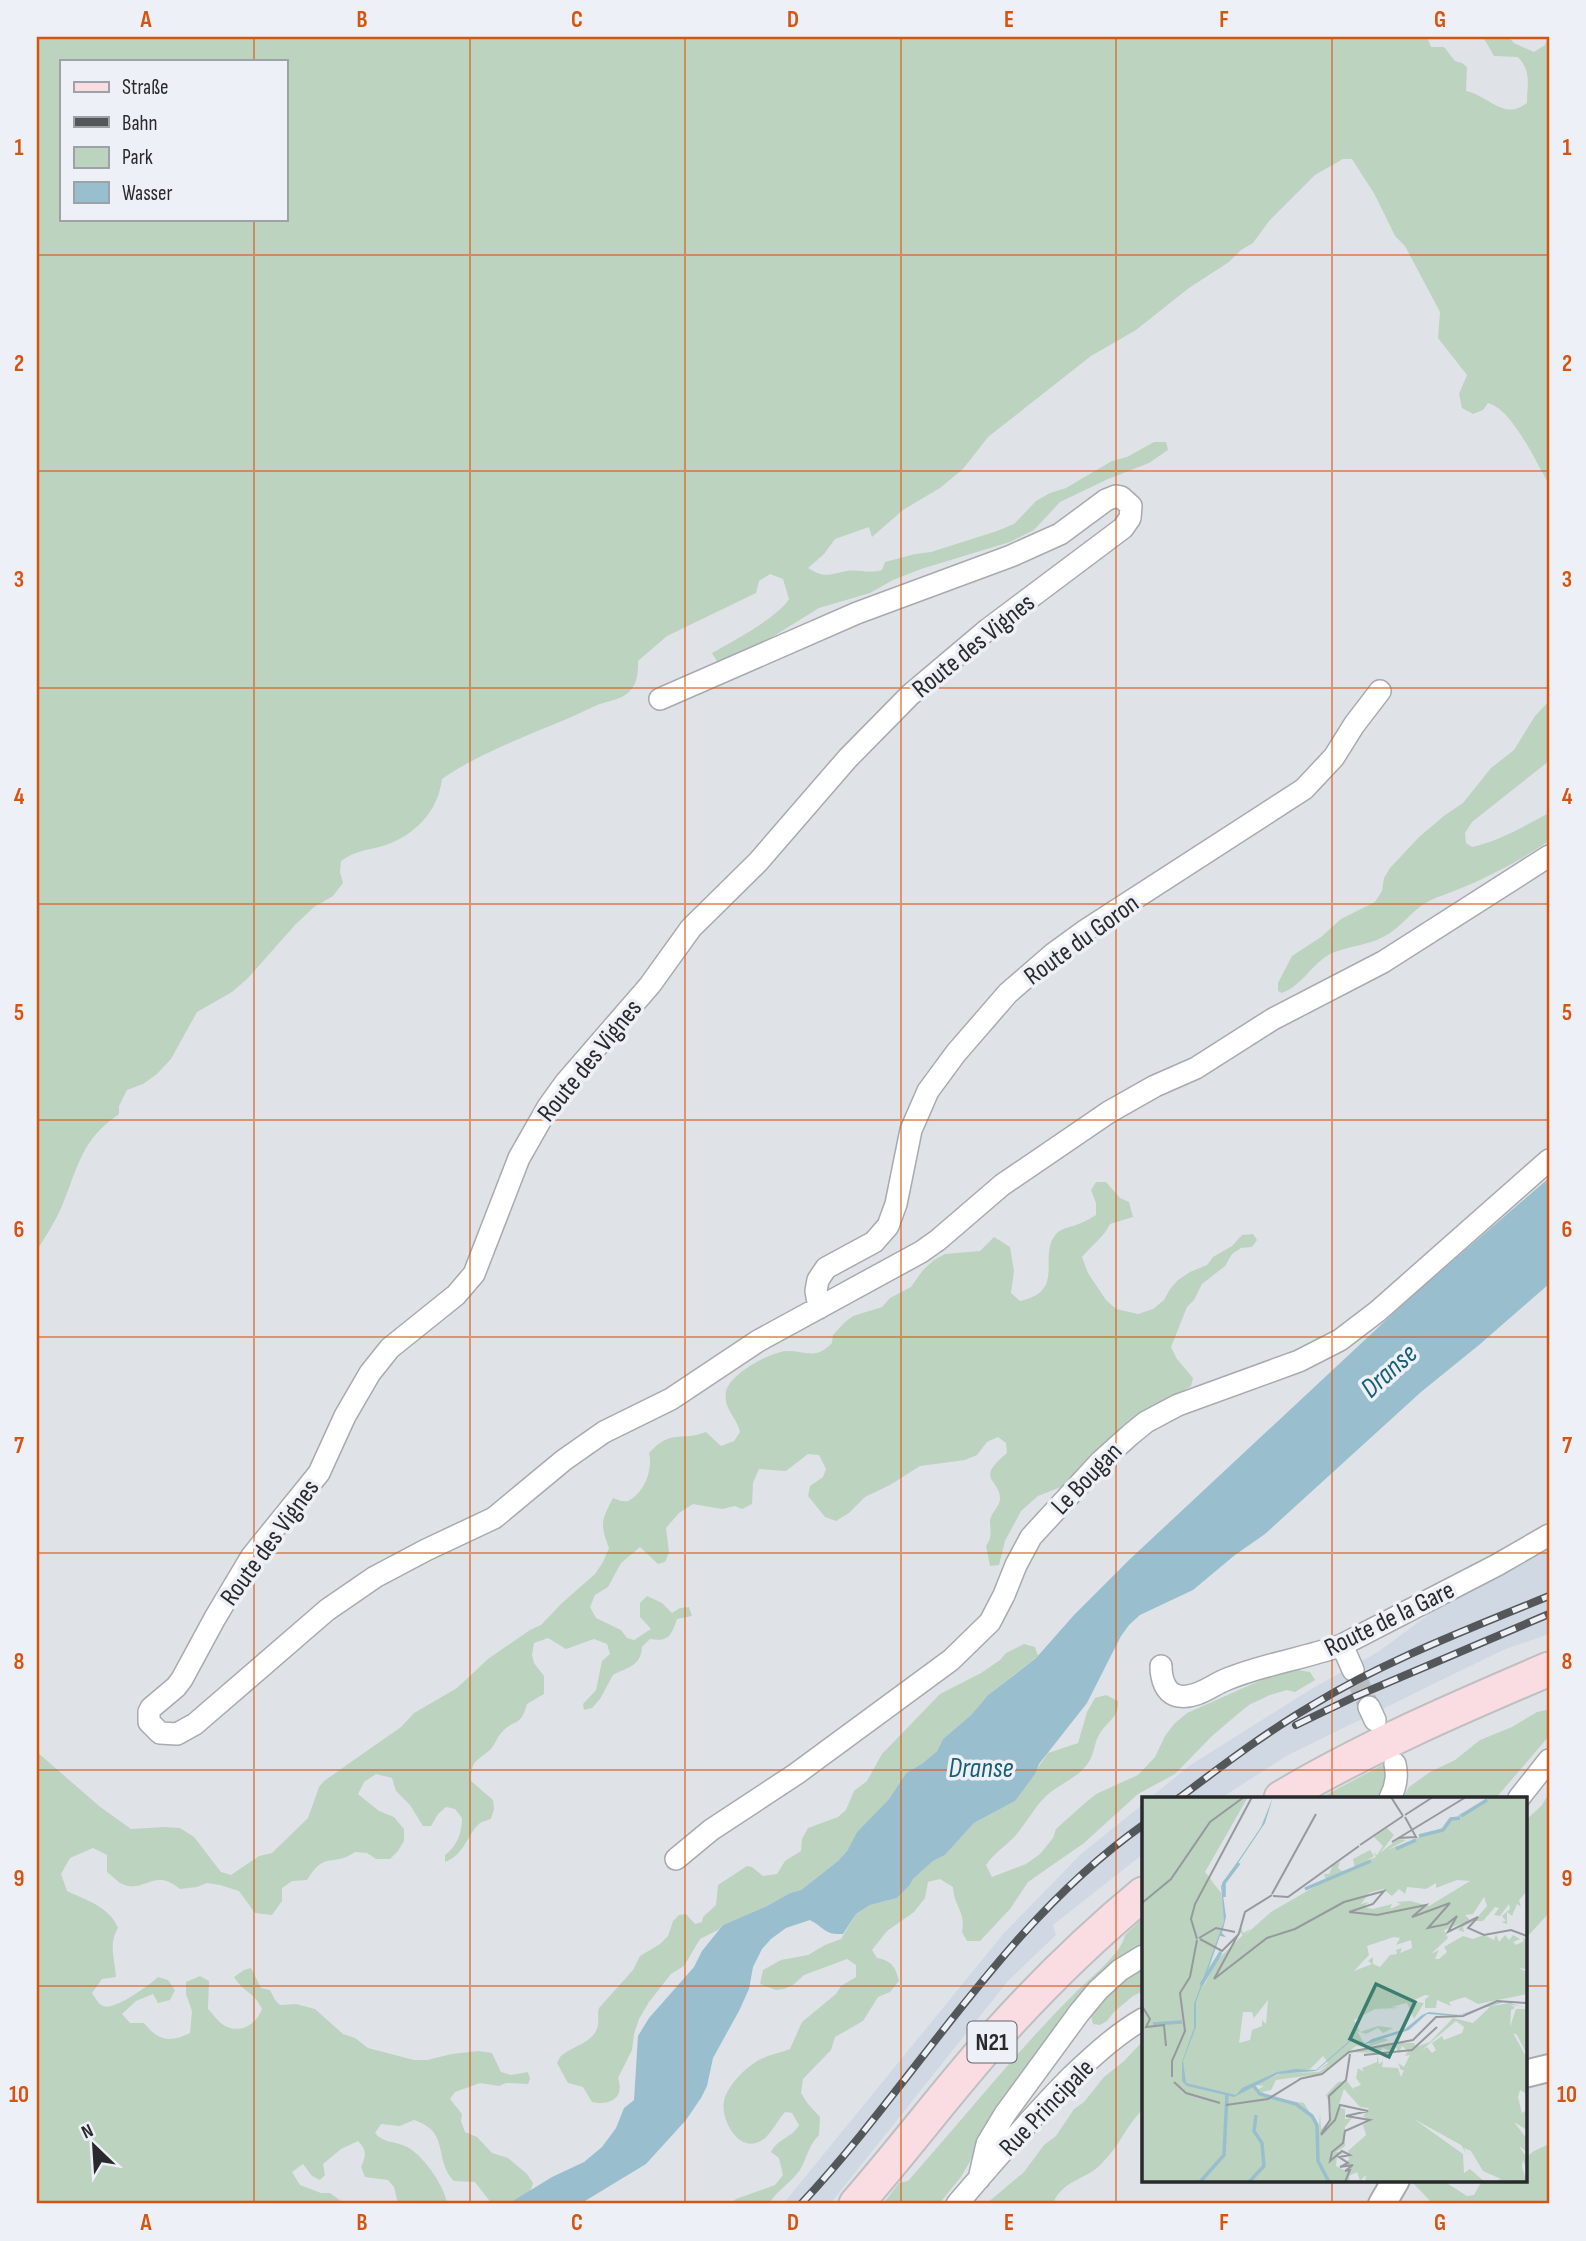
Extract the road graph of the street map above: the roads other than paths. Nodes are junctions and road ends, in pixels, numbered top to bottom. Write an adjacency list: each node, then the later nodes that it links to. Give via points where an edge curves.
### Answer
1 (1380, 691): 5 (street, Route du Goron, via 1330,763 1304,789 1052,954 992,1010 939,1075 920,1107 888,1226 874,1242 826,1268 816,1291)
2 (660, 699): 5 (street, Route des Vignes, via 857,613 1037,545 1112,498 1121,497 1130,506 1130,518 1123,528 958,653 881,723 758,862 691,928 650,985 561,1088 519,1158 474,1274 456,1295 390,1348 370,1373 319,1474 252,1556 182,1679 151,1708 149,1722 165,1735 188,1729 327,1611 375,1577 494,1518 604,1432 671,1399 758,1341)
3 (1549, 856): 5 (street, Route des Vignes, via 1392,957 1109,1112 1002,1185 931,1246)
4 (1549, 1160): 16 (street, Le Bougan, via 1340,1340 1146,1422 1100,1462 1031,1537 990,1622 951,1660)
5 (819, 1308)
6 (1549, 1535): 7 (street, Route de la Gare)
7 (1342, 1645): 8 (street, Route de la Gare, via 1237,1675 1185,1696 1168,1689); 10 (street)
8 (1161, 1666)
9 (1549, 1669): 13 (main road, via 1414,1728)
10 (1353, 1670)
11 (1549, 1760): 15 (street)
12 (1395, 1764): 14 (street)
13 (1283, 1797)
14 (1390, 1797)
15 (1520, 1797)
16 (676, 1859)
17 (1142, 1895): 24 (main road, N21, via 1032,1997)
18 (1142, 1957): 22 (street, via 1120,1970 1079,2013 987,2144)
19 (1142, 2020): 22 (street, Rue Principale, via 1066,2082)
20 (1549, 2068): 21 (street)
21 (1526, 2074)
22 (979, 2179): 25 (street, Rue Principale)
23 (1395, 2182): 26 (street)
24 (856, 2204)
25 (957, 2204)
26 (1382, 2204)

